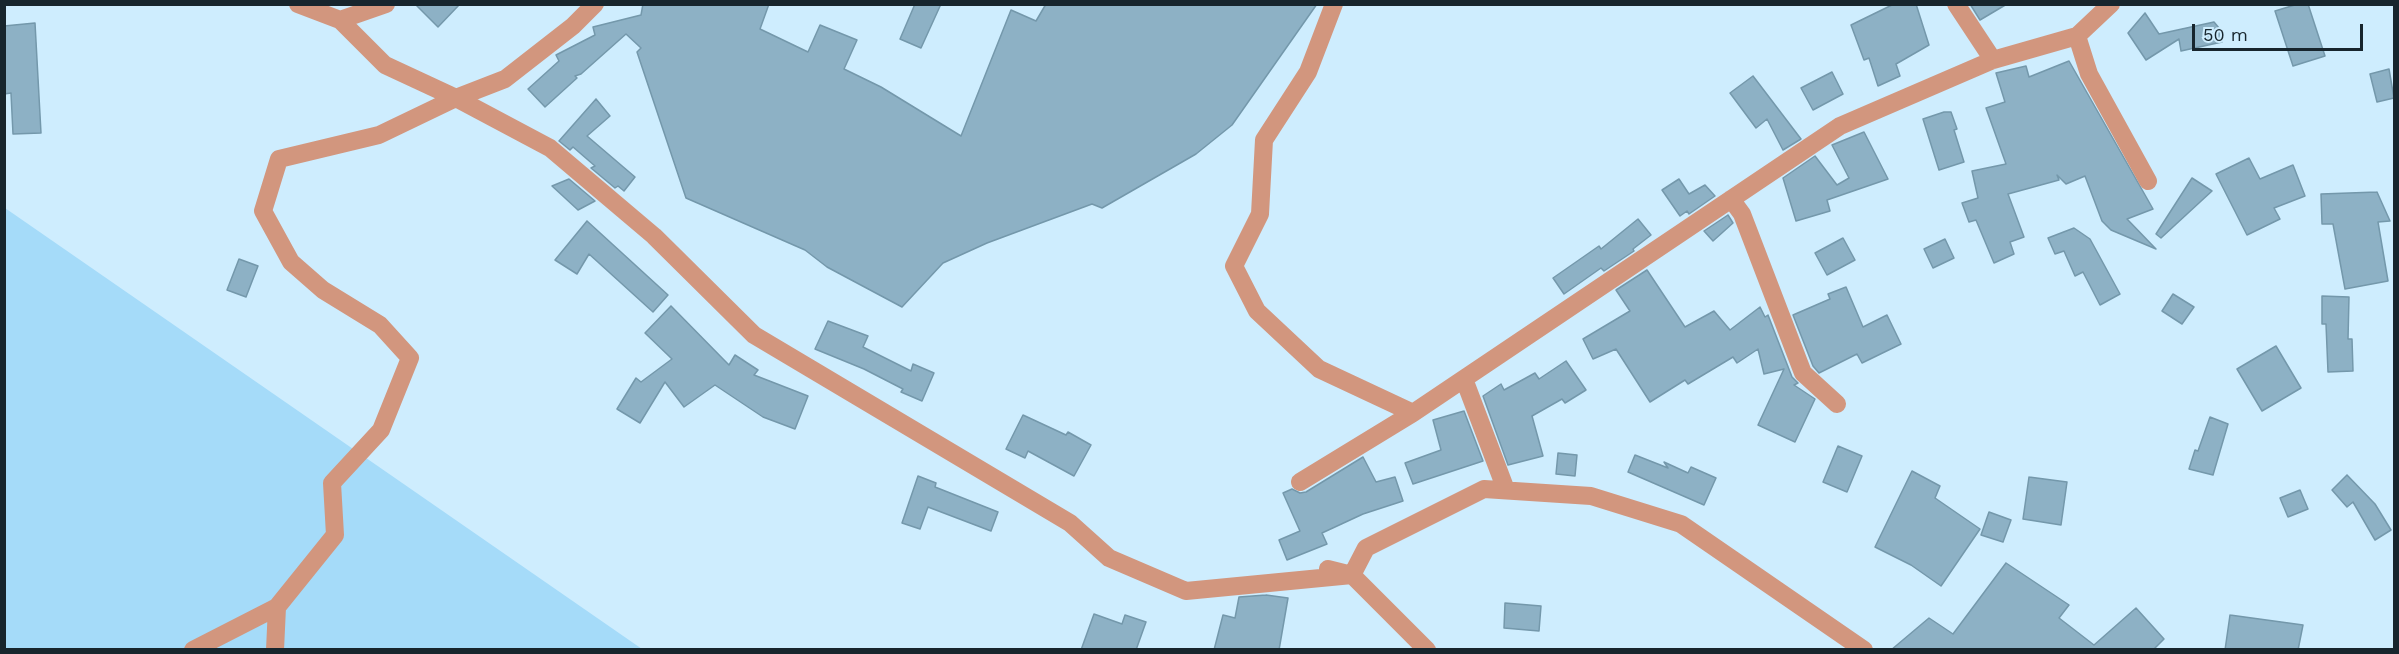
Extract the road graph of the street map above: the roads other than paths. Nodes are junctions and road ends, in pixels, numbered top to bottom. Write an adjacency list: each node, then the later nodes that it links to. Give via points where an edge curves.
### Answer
1 (298, 4): 7 (street)
2 (386, 4): 7 (street)
3 (595, 4): 10 (street, via 506,79)
4 (1334, 4): 15 (street, via 1308,72 1264,140 1260,214 1234,266 1257,311 1319,369)
5 (1956, 4): 9 (street)
6 (2111, 4): 8 (street)
7 (340, 20): 10 (street, via 386,65)
8 (2077, 36): 9 (street); 11 (street, via 2089,74)
9 (1993, 60): 12 (street, via 1840,126)
10 (456, 98): 19 (street, via 550,148 654,237 754,335 1070,523 1109,558 1186,591); 20 (street, via 379,135 279,159 263,211 291,262 323,290 380,325 410,358 381,430 332,483 335,535)
11 (2148, 181)
12 (1731, 199): 13 (street); 14 (street, via 1742,214 1803,373)
13 (1464, 379): 15 (street); 17 (street)
14 (1837, 404)
15 (1413, 413): 16 (street)
16 (1300, 482)
17 (1506, 490): 19 (street, via 1484,489 1366,548); 24 (street, via 1591,496 1681,524)
18 (1328, 569): 19 (street)
19 (1352, 575): 23 (street)
20 (277, 607): 21 (street); 22 (street)
21 (193, 650)
22 (275, 650)
23 (1427, 650)
24 (1864, 650)

